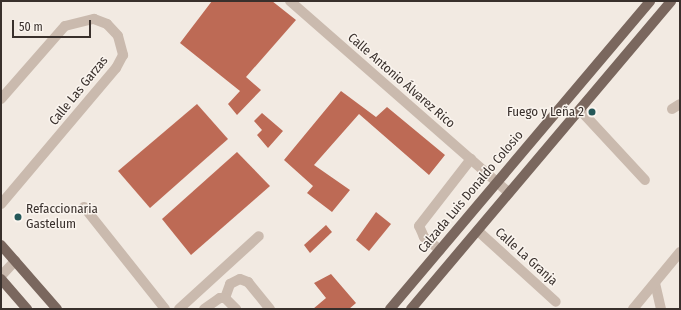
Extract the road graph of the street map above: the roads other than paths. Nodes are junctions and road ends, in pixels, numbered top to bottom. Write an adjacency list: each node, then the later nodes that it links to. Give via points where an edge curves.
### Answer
1 (290, 1): 8 (street, Calle Antonio Álvarez Rico)
2 (650, 1): 4 (main road, Calzada Luis Donaldo Colosio)
3 (671, 1): 5 (main road)
4 (643, 9): 5 (main road); 10 (main road, Calzada Luis Donaldo Colosio)
5 (656, 20): 7 (main road)
6 (1, 99): 12 (street, Calle Las Garzas, via 65,26 94,19 107,24 118,36 123,55 116,68)
7 (581, 111): 9 (street); 11 (main road)
8 (471, 159): 10 (street, Calle Antonio Álvarez Rico); 17 (street, via 419,226 424,237)
9 (645, 180)
10 (496, 181): 11 (street, Calle Antonio Álvarez Rico); 17 (main road, Calzada Luis Donaldo Colosio)
11 (509, 193): 14 (main road)
12 (1, 204)
13 (84, 207): 27 (street)
14 (478, 231): 24 (street, Calle La Granja); 33 (main road)
15 (259, 236): 28 (street)
16 (1, 245): 19 (main road)
17 (440, 250): 32 (main road, Calzada Luis Donaldo Colosio)
18 (680, 252): 22 (street)
19 (15, 261): 20 (street); 26 (main road)
20 (1, 276)
21 (1, 279): 25 (main road)
22 (655, 283): 34 (street); 35 (street)
23 (225, 298): 29 (street, via 215,299); 30 (street); 31 (street, via 230,284 240,279 248,282)
24 (556, 302)
25 (27, 309)
26 (57, 309)
27 (165, 309)
28 (179, 309)
29 (204, 309)
30 (236, 309)
31 (270, 309)
32 (390, 309)
33 (411, 309)
34 (633, 309)
35 (662, 309)

